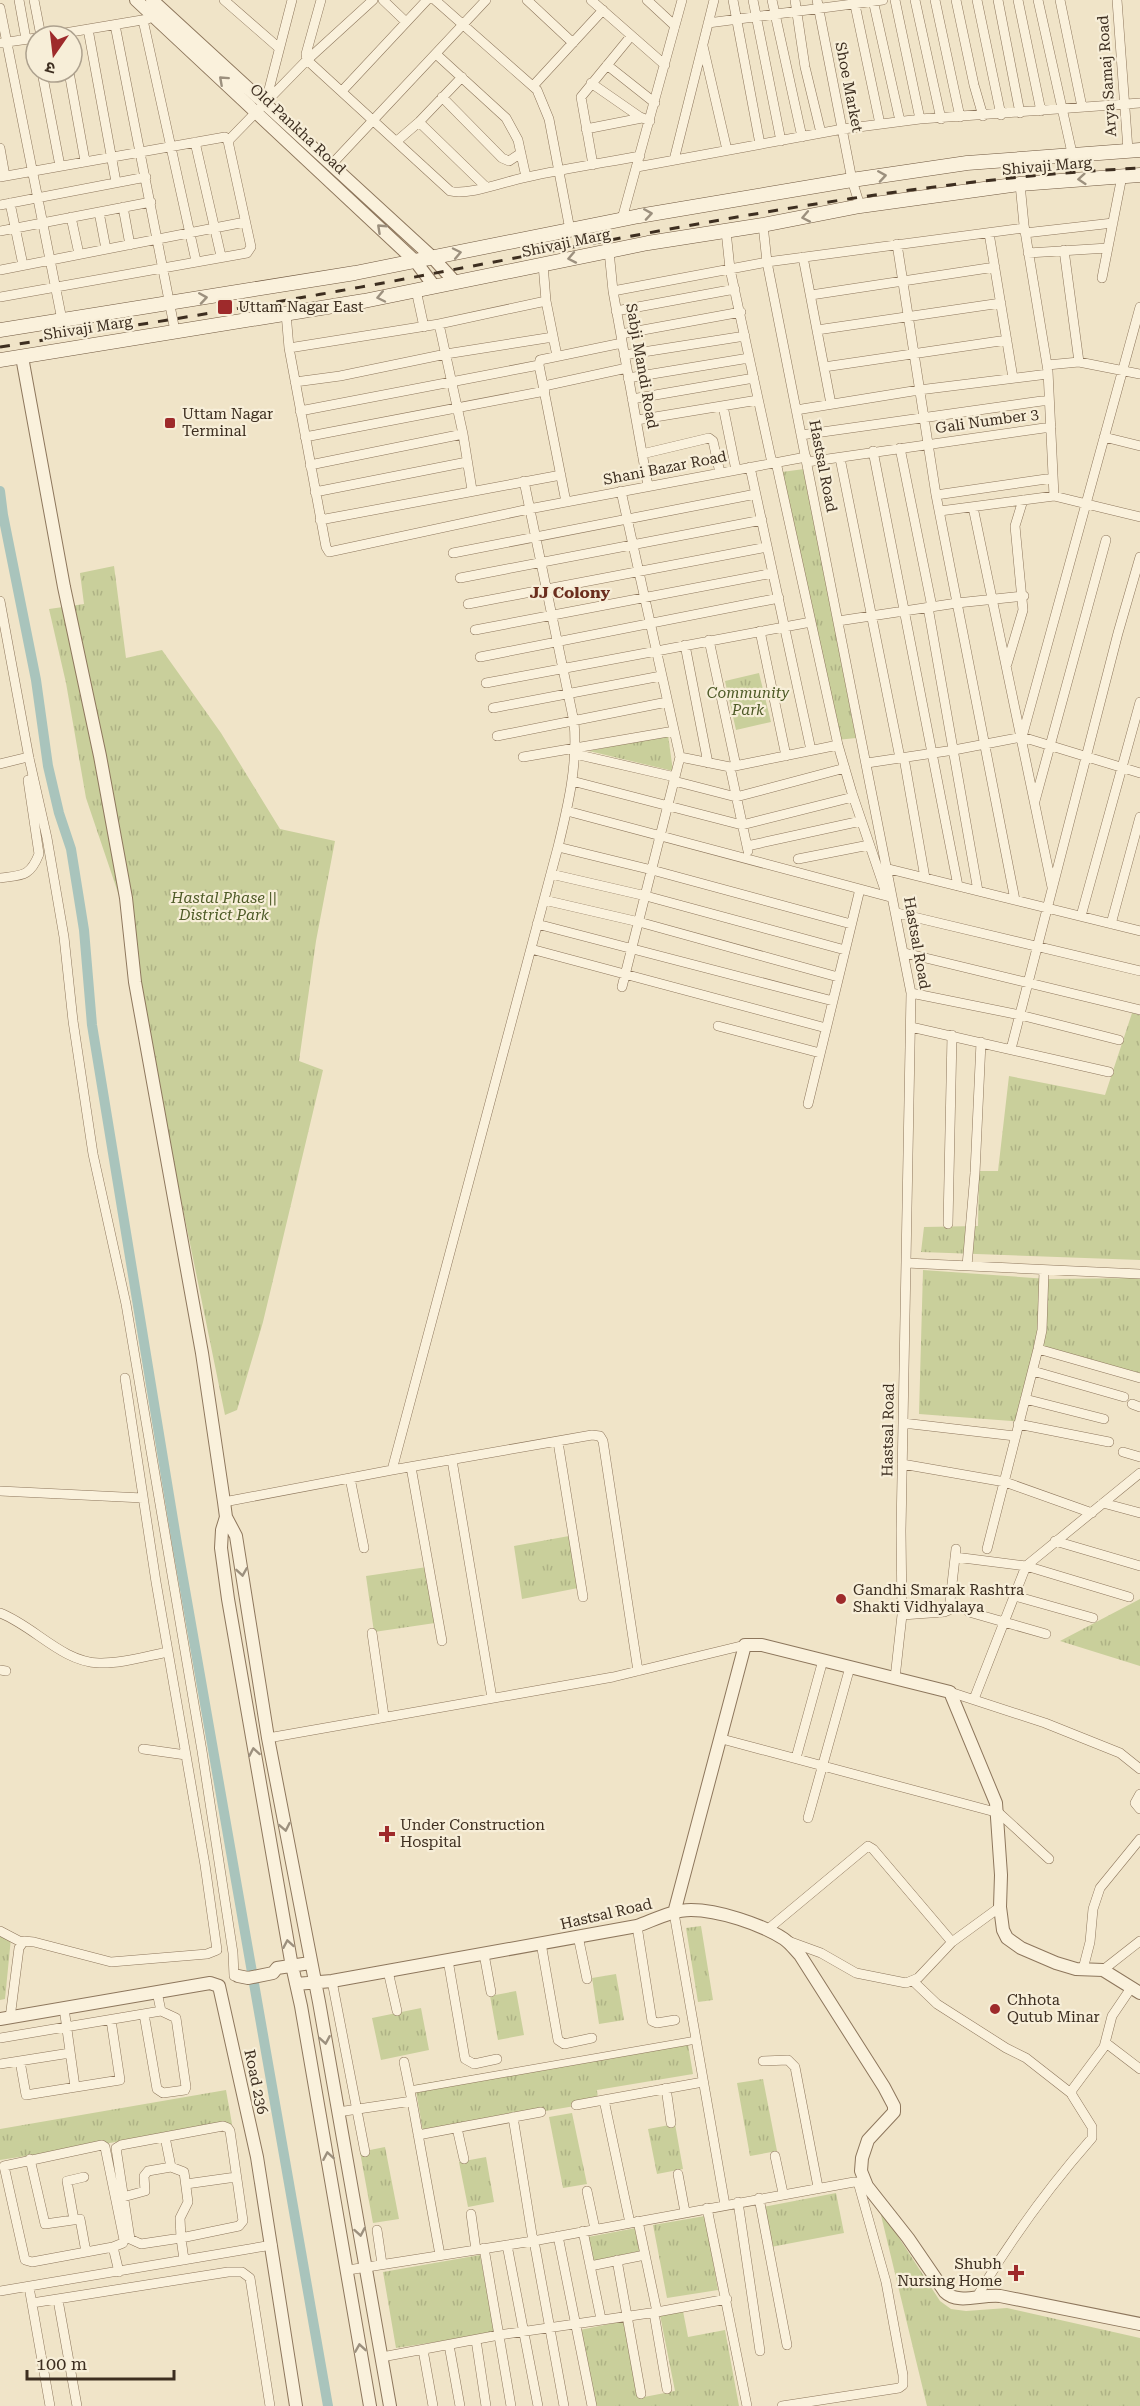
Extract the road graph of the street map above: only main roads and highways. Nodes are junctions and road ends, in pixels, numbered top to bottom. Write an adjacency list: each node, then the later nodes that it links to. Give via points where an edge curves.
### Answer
1 (1134, 150): 3 (main road, Shivaji Marg, one-way to 1, via 416,262 622,219 852,180 967,163)
2 (1140, 174): 4 (main road, Shivaji Marg, one-way to 4, via 1020,184 860,206 417,290)
3 (0, 330)
4 (0, 360)

